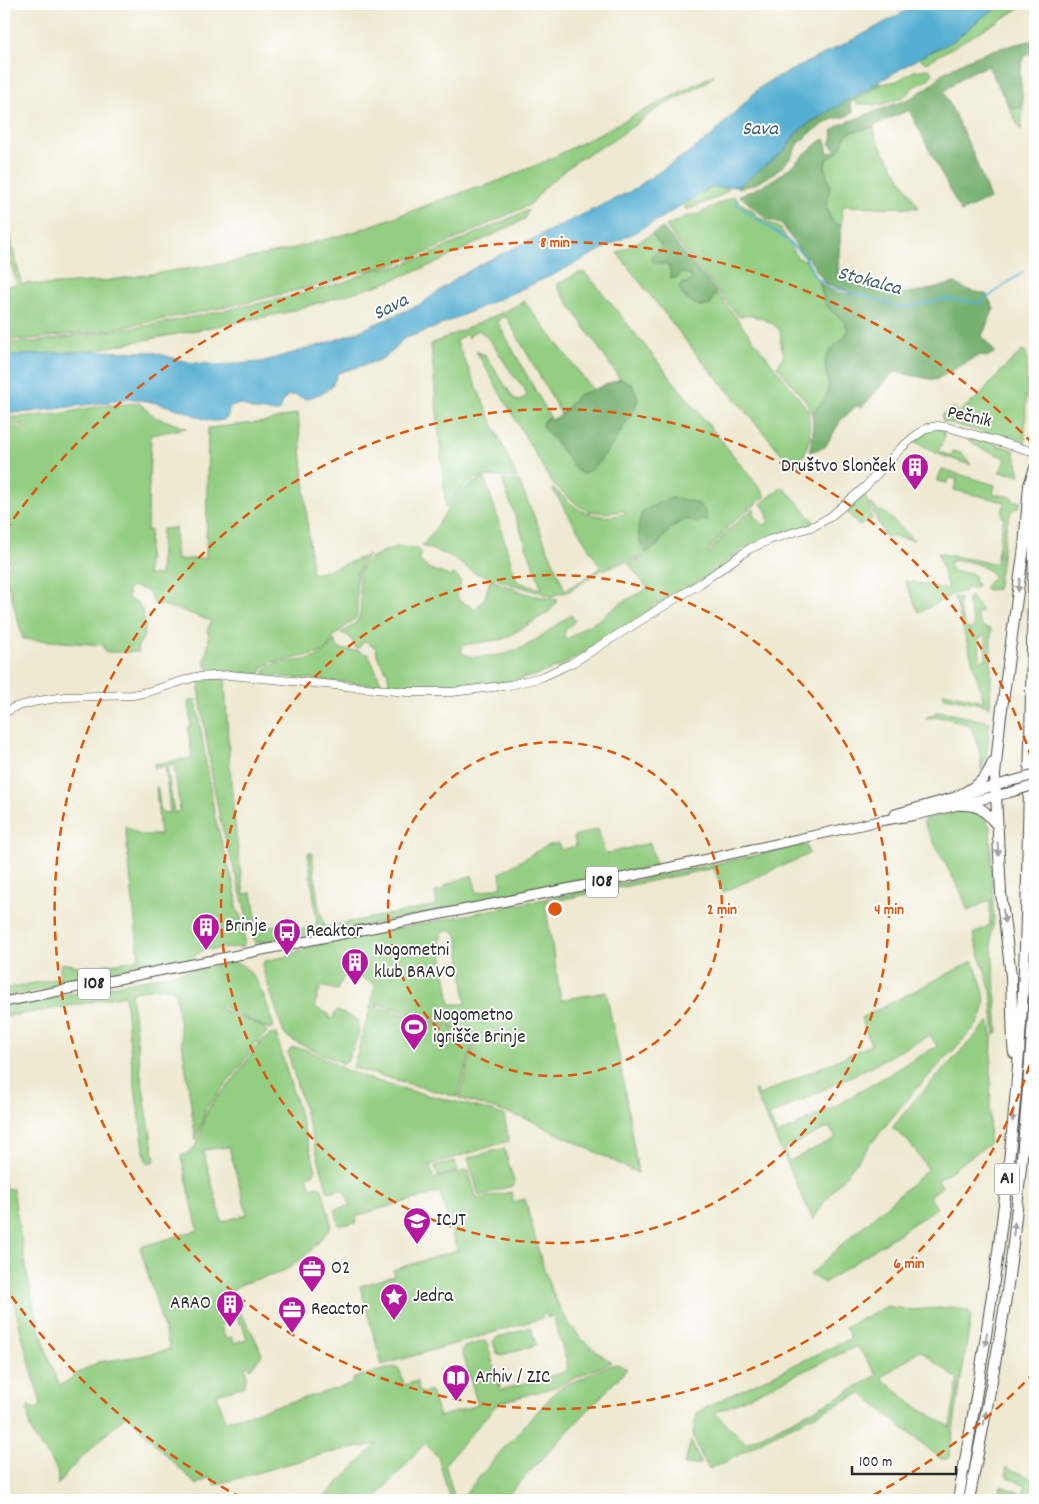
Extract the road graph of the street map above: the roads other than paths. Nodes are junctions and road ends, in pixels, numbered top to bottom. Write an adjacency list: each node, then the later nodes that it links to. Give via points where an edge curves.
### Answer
1 (1035, 452): 4 (street, Pečnik, via 946,427 927,428 901,448 830,518 750,548 701,583 572,663 542,677 510,685 452,692 406,692 221,675 195,677 133,695 38,701)
2 (1035, 468): 5 (highway, one-way to 5, via 1029,485 1024,547)
3 (1035, 501): 14 (highway, A1, via 1026,915)
4 (4, 713)
5 (997, 746): 8 (highway); 9 (highway, via 986,778)
6 (1035, 775): 8 (main road, 108, bridge, via 1008,782)
7 (1035, 785): 8 (main road, 108, bridge, via 1008,793)
8 (996, 791): 9 (main road, 108); 10 (highway)
9 (959, 801): 10 (highway, via 981,808); 12 (main road, 108, via 916,816 879,821 636,875)
10 (997, 825): 14 (highway, one-way to 14, via 1011,976 1012,1045)
11 (1035, 987): 13 (highway, A1)
12 (4, 1002)
13 (1033, 1044): 16 (highway, A1, one-way to 13, via 1009,1278)
14 (1018, 1066): 15 (highway, A1, one-way to 15, via 994,1291)
15 (958, 1500)
16 (969, 1500)

